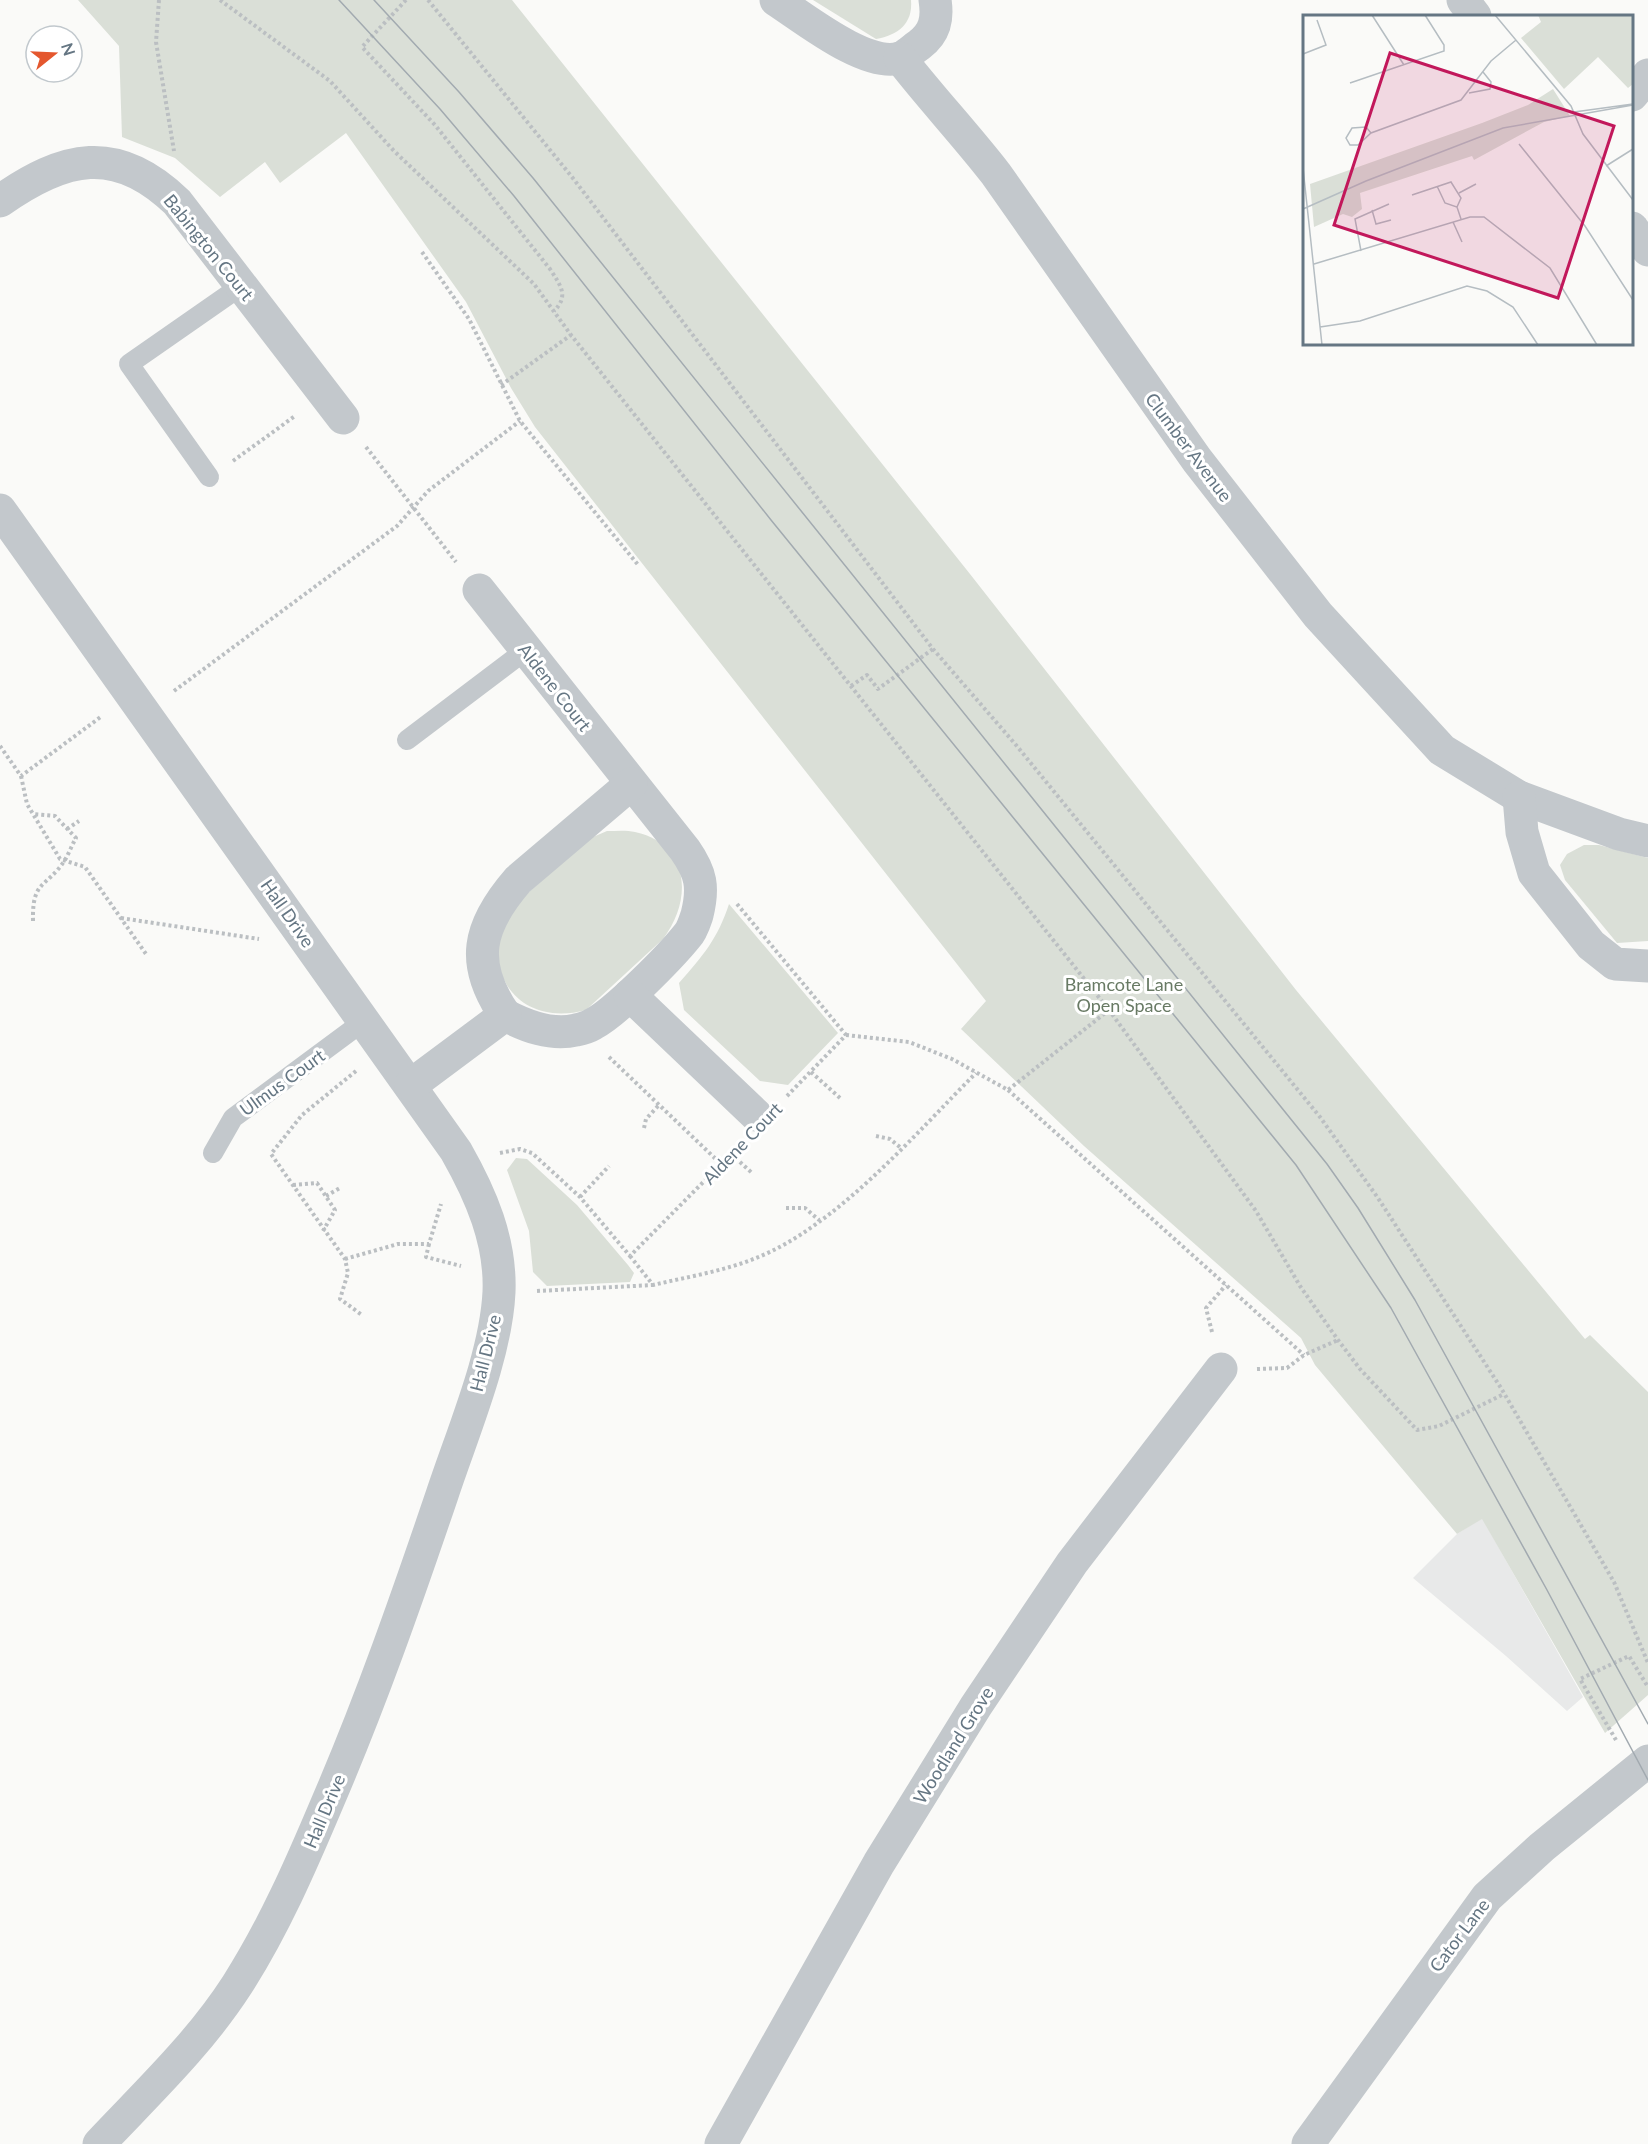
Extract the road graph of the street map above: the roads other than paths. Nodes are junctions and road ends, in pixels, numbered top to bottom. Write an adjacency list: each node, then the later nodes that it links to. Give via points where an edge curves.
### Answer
1 (776, 0): 5 (street, via 864,55)
2 (935, 0): 5 (street, via 937,18 932,32)
3 (1463, 0): 4 (street)
4 (1474, 15)
5 (900, 58): 19 (street, Clumber Avenue, via 996,174 1197,460 1318,615 1442,750)
6 (1648, 75): 7 (street)
7 (1633, 94)
8 (0, 201): 11 (street, Babington Court, via 55,168 108,163 138,171 177,202)
9 (1633, 229): 10 (street)
10 (1648, 250)
11 (241, 286): 12 (street, Babington Court); 13 (lane, via 129,364)
12 (334, 407)
13 (209, 477)
14 (0, 510): 24 (street, Hall Drive)
15 (479, 590): 16 (street, Aldene Court)
16 (526, 650): 17 (lane); 18 (street, Aldene Court)
17 (408, 740)
18 (631, 784): 22 (street, Aldene Court, via 699,870 700,893 689,935); 23 (street, via 518,880 491,916 483,941 483,969 489,992)
19 (1519, 797): 20 (street, Clumber Avenue); 21 (street, via 1522,832 1534,873 1592,945 1614,964)
20 (1648, 841)
21 (1648, 966)
22 (630, 994): 23 (street, via 594,1024 580,1029 548,1031); 26 (street, Aldene Court)
23 (505, 1015): 25 (street)
24 (364, 1022): 25 (street, Hall Drive); 27 (lane, Ulmus Court, via 233,1118)
25 (411, 1085): 30 (street, Hall Drive, via 458,1155 492,1228 498,1284 494,1332 394,1637 276,1918 237,1986 202,2034)
26 (767, 1110)
27 (213, 1153)
28 (1221, 1370): 31 (street, Woodland Grove, via 1072,1563 976,1706 879,1863)
29 (1648, 1761): 32 (street, Cator Lane, via 1487,1897)
30 (99, 2144)
31 (721, 2144)
32 (1308, 2144)

